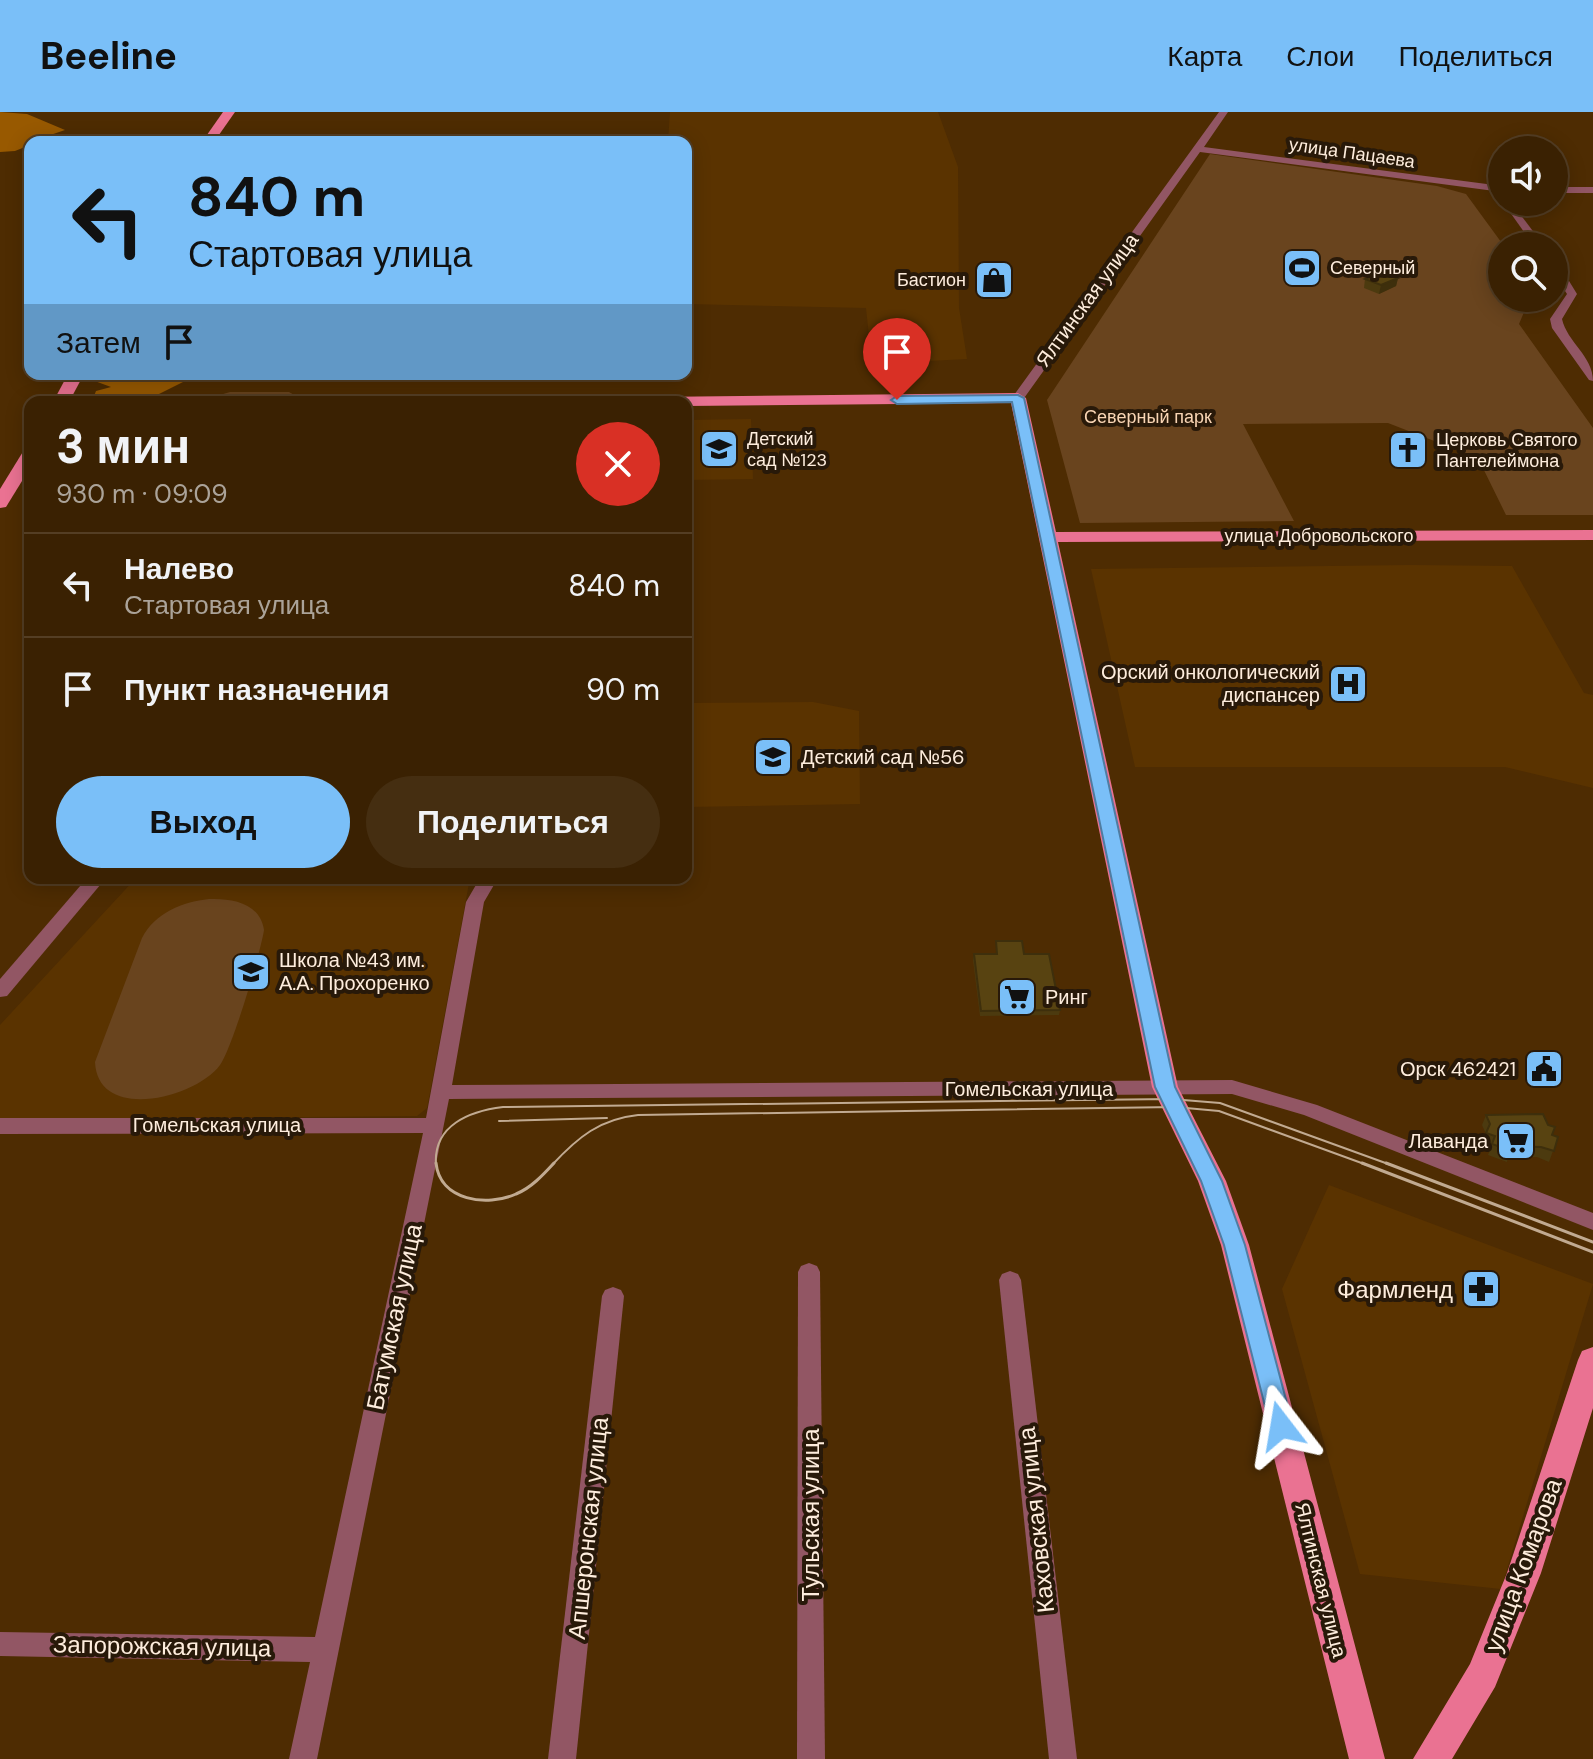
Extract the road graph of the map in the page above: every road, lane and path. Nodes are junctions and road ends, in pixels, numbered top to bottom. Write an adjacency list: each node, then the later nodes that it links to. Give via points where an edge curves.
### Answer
1 (229, 112): 3 (main road)
2 (1224, 112): 4 (street, Ялтинская улица)
3 (212, 136)
4 (1198, 149): 5 (street, улица Пацаева); 10 (street, Ялтинская улица)
5 (1488, 190)
6 (1568, 190): 7 (street)
7 (1593, 190)
8 (1560, 312): 9 (street, via 1558,328)
9 (1593, 377)
10 (1018, 398): 11 (main road); 15 (main road, Ялтинская улица)
11 (692, 402)
12 (24, 464): 13 (main road)
13 (0, 503)
14 (1593, 535): 15 (main road, улица Добровольского)
15 (1046, 537): 19 (main road, Ялтинская улица)
16 (92, 884): 18 (street)
17 (486, 884): 20 (street, Батумская улица, via 475,902)
18 (0, 991)
19 (1165, 1087): 20 (street, Гомельская улица); 23 (street, Гомельская улица, via 1232,1087 1310,1110); 34 (main road, Ялтинская улица, via 1212,1181 1235,1245)
20 (441, 1092): 21 (street, Батумская улица)
21 (434, 1125): 22 (street, Гомельская улица); 29 (street, Батумская улица)
22 (0, 1126)
23 (1593, 1222)
24 (809, 1272): 32 (street, Тульская улица)
25 (1010, 1280): 33 (street, Каховская улица)
26 (613, 1296): 31 (street, Апшеронская улица)
27 (1593, 1360): 35 (main road, улица Комарова, via 1524,1573 1489,1660)
28 (0, 1644): 29 (street, Запорожская улица)
29 (324, 1650): 30 (street, Батумская улица)
30 (303, 1759)
31 (562, 1759)
32 (811, 1759)
33 (1063, 1759)
34 (1367, 1759)
35 (1431, 1759)

